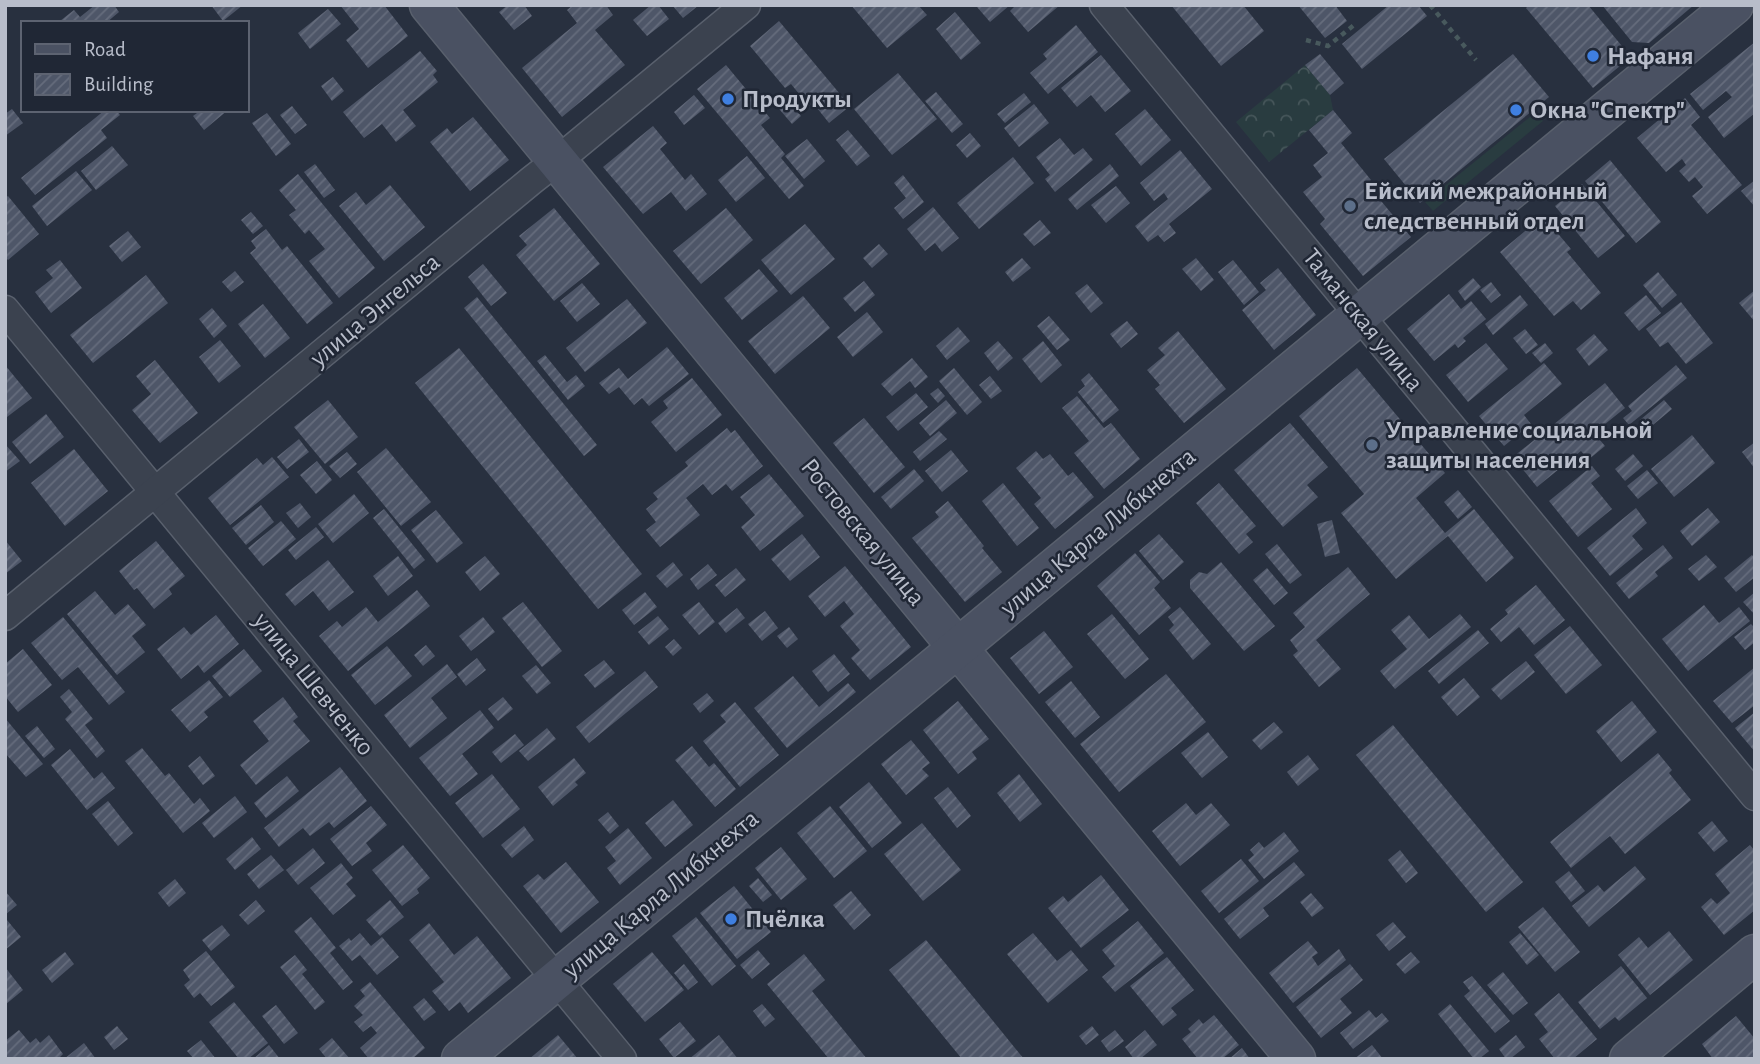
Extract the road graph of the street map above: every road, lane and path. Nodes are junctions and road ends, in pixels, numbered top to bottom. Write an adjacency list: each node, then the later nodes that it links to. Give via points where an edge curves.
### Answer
1 (429, 5): 9 (street, Ростовская улица)
2 (746, 5): 9 (street, улица Энгельса)
3 (1104, 5): 11 (street, Таманская улица)
4 (1430, 5): 8 (path)
5 (1734, 5): 11 (street, улица Карла Либкнехта)
6 (1354, 25): 7 (path, via 1328,46)
7 (1306, 40)
8 (1476, 60)
9 (556, 160): 12 (street, улица Энгельса); 14 (street, Ростовская улица)
10 (5, 310): 12 (street, улица Шевченко)
11 (1359, 315): 14 (street, улица Карла Либкнехта); 15 (street, Таманская улица)
12 (156, 492): 13 (street, улица Энгельса); 17 (street, улица Шевченко)
13 (5, 616)
14 (958, 648): 17 (street, улица Карла Либкнехта); 20 (street, Ростовская улица)
15 (1755, 796)
16 (1755, 954): 21 (street)
17 (556, 980): 18 (street, улица Карла Либкнехта); 19 (street, улица Шевченко)
18 (461, 1059)
19 (622, 1059)
20 (1296, 1059)
21 (1629, 1059)

